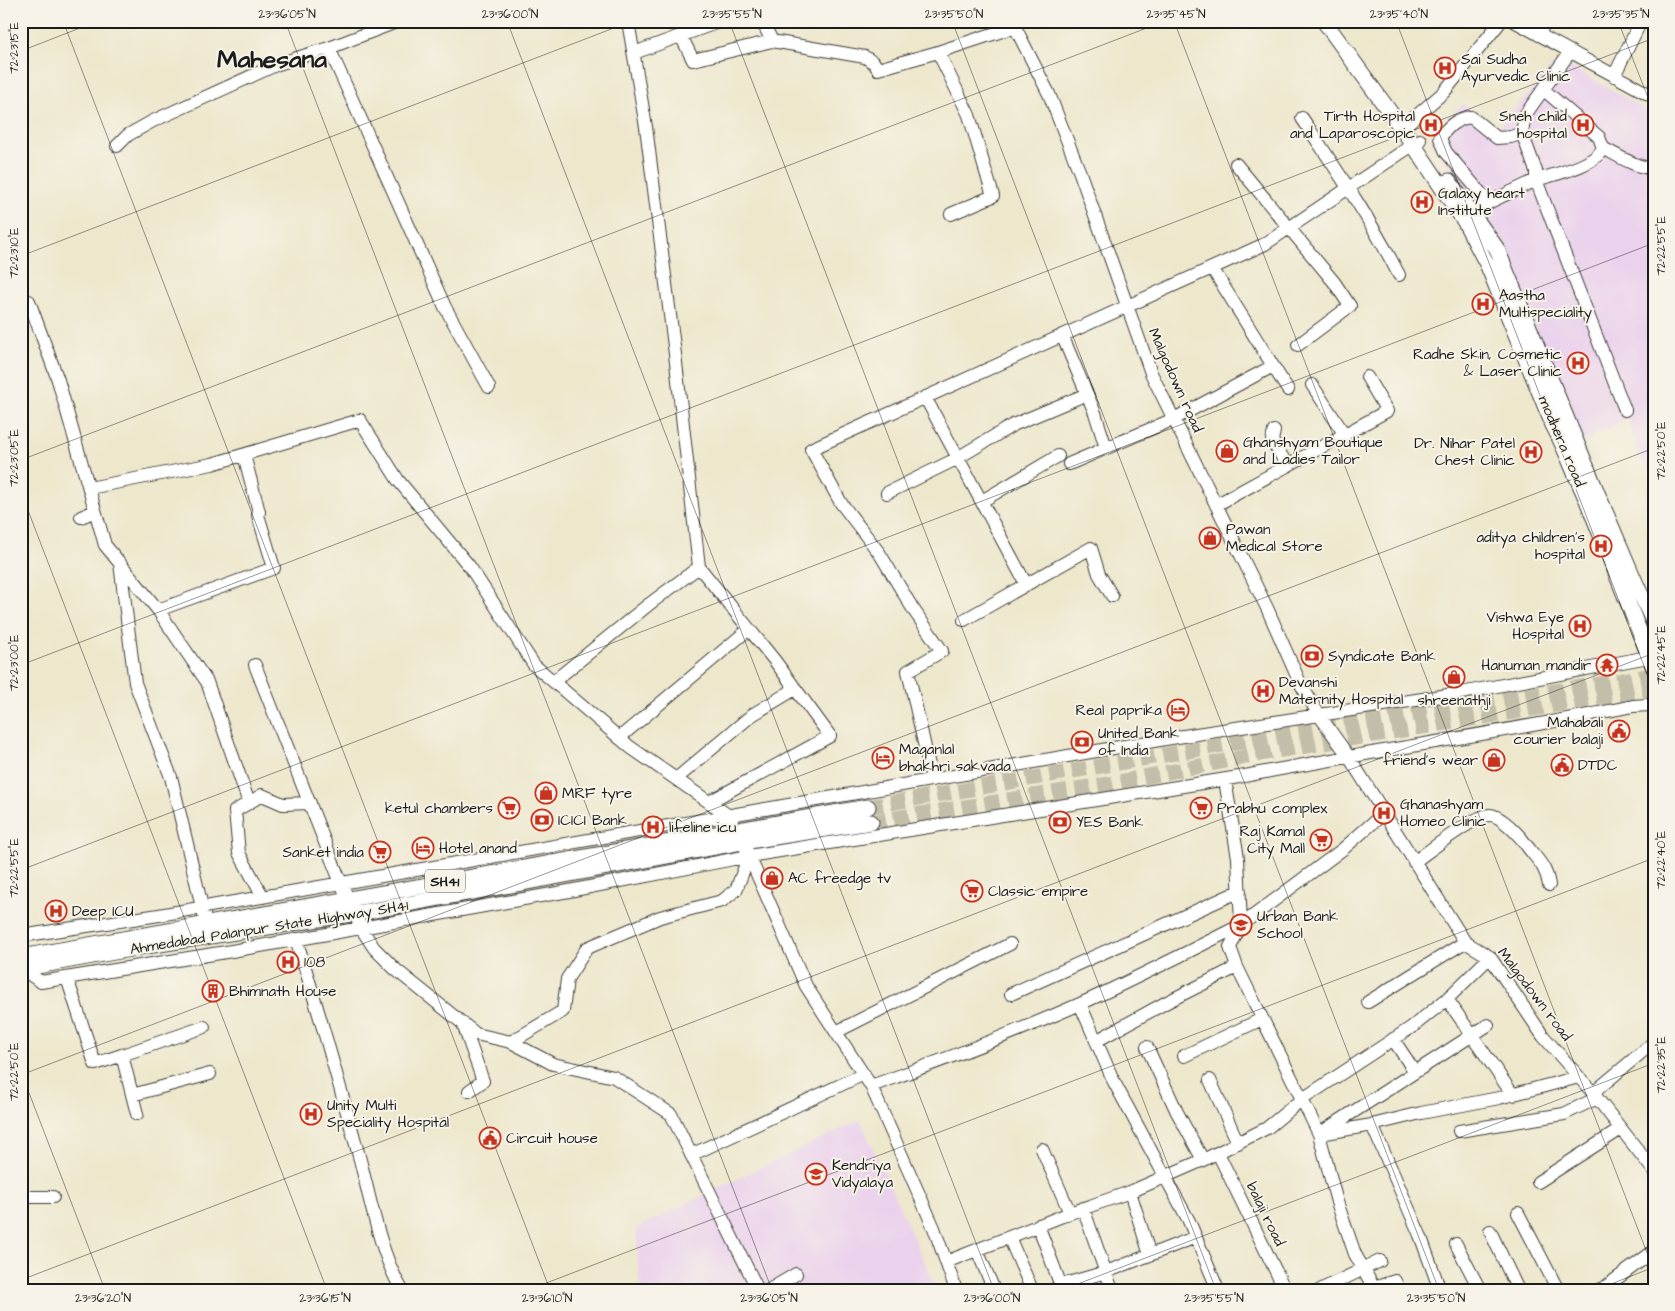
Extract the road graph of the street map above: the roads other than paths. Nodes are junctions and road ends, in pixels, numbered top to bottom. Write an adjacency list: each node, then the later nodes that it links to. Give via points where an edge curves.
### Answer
1 (399, 21): 15 (street)
2 (628, 21): 18 (street)
3 (721, 21): 13 (street)
4 (762, 21): 14 (street)
5 (1324, 21): 25 (main road, modhera road)
6 (1334, 21): 23 (main road)
7 (1501, 21): 23 (street, via 1444,92)
8 (1514, 21): 12 (street)
9 (1545, 21): 12 (street)
10 (1641, 21): 19 (street)
11 (1013, 24): 16 (street); 39 (street, Malgodown road, via 1050,94)
12 (1539, 35): 17 (street)
13 (681, 36): 14 (street, via 693,60); 18 (street)
14 (772, 41): 16 (street, via 865,57 878,69)
15 (329, 48): 26 (street, via 278,64 162,117 128,135); 45 (street, via 445,306)
16 (938, 52): 34 (street, via 969,115 993,196)
17 (1570, 52): 19 (street); 20 (street)
18 (634, 53): 65 (street, via 673,334)
19 (1614, 76): 21 (street)
20 (1544, 90): 24 (street, via 1525,115); 27 (street, via 1599,137)
21 (1654, 97)
22 (1302, 118): 31 (street)
23 (1408, 123): 25 (main road)
24 (1522, 133): 30 (street); 32 (street, via 1497,138 1471,117 1460,118 1447,127 1440,138 1446,152)
25 (1416, 142): 31 (street); 33 (main road); 59 (main road, modhera road, via 1488,266 1575,474)
26 (117, 146)
27 (1603, 148): 29 (street, via 1636,164); 30 (street, via 1594,159)
28 (1236, 164): 35 (street)
29 (1654, 167)
30 (1536, 180): 32 (street); 49 (street)
31 (1348, 188): 35 (street); 37 (street)
32 (1489, 203): 33 (street)
33 (1471, 211): 59 (main road, via 1497,248)
34 (951, 214)
35 (1290, 228): 36 (street, via 1265,244); 41 (street, via 1350,306)
36 (1212, 268): 39 (street); 42 (street)
37 (1399, 275)
38 (21, 304): 57 (street, via 29,301 58,380)
39 (1127, 306): 40 (street); 50 (street, Malgodown road, via 1151,373)
40 (1062, 335): 47 (street); 48 (street)
41 (1298, 346)
42 (1273, 366): 46 (street); 50 (street)
43 (1367, 377): 52 (street, via 1387,412)
44 (1312, 384): 52 (street)
45 (489, 387)
46 (1288, 390)
47 (1087, 394): 53 (street); 55 (street, via 1013,425)
48 (926, 397): 55 (street); 81 (street, via 811,449 840,503 880,554 942,651 908,671)
49 (1625, 410)
50 (1174, 418): 53 (street); 61 (street, Malgodown road)
51 (1274, 431): 56 (street, via 1272,441)
52 (1345, 435): 56 (street)
53 (1106, 448): 60 (street, via 1064,460)
54 (244, 455): 57 (street); 68 (street, via 274,568); 74 (street, via 360,420 398,480 470,567 534,664)
55 (958, 458): 58 (street); 60 (street)
56 (1288, 466): 61 (street)
57 (89, 488): 62 (street)
58 (887, 493)
59 (1593, 497): 70 (main road); 72 (main road, modhera road)
60 (982, 501): 66 (street)
61 (1216, 505): 77 (street, Malgodown road, via 1300,683)
62 (95, 511): 63 (street); 64 (street, via 105,545)
63 (81, 517)
64 (120, 564): 68 (street); 99 (street, via 135,684 171,776)
65 (699, 567): 71 (street); 74 (street)
66 (1026, 584): 67 (street, via 1091,548 1099,574); 69 (street)
67 (1112, 596)
68 (158, 610): 85 (street, via 207,682)
69 (964, 620)
70 (1654, 623)
71 (749, 628): 75 (street); 78 (street)
72 (1651, 662): 77 (street)
73 (255, 665): 86 (street)
74 (554, 682): 78 (street)
75 (795, 689): 80 (street, via 752,715); 84 (street, via 830,736)
76 (1652, 706): 79 (street)
77 (1319, 715): 79 (street, Malgodown road); 81 (street)
78 (619, 738): 80 (street)
79 (1350, 757): 82 (street); 88 (street, Malgodown road)
80 (676, 779): 84 (street)
81 (932, 779): 83 (street)
82 (1225, 780): 91 (street); 96 (street)
83 (861, 791): 89 (street); 90 (street)
84 (709, 802): 89 (street)
85 (249, 803): 86 (street, via 262,795 283,804); 97 (street, via 235,811 239,853)
86 (310, 804): 94 (street)
87 (868, 807): 90 (main road, Ahmedabad Palanpur State Highway SH41 / SH41)
88 (1384, 813): 93 (street, Malgodown road); 102 (street, via 1343,849)
89 (729, 816): 92 (street); 94 (street)
90 (853, 817): 91 (main road, Ahmedabad Palanpur State Highway SH41 / SH41); 92 (main road, Ahmedabad Palanpur State Highway SH41 / SH41)
91 (872, 828): 92 (street)
92 (743, 843): 98 (main road, Ahmedabad Palanpur State Highway SH41 / SH41); 100 (main road, Ahmedabad Palanpur State Highway SH41 / SH41); 103 (street, via 569,891); 122 (street, via 806,986); 126 (street, via 736,890 722,901 660,917 587,948 567,979 563,1011)
93 (1414, 862): 95 (street, via 1465,826 1488,815 1494,816 1522,838 1547,871); 107 (street, Malgodown road)
94 (340, 883): 97 (street); 98 (street)
95 (1549, 885)
96 (1240, 891): 102 (street); 114 (street)
97 (263, 897): 99 (street)
98 (348, 898): 100 (street); 101 (main road, Ahmedabad Palanpur State Highway SH41 / SH41)
99 (202, 908): 101 (street); 105 (street)
100 (355, 913): 103 (street); 104 (main road, Ahmedabad Palanpur State Highway SH41 / SH41)
101 (206, 924): 111 (main road, Ahmedabad Palanpur State Highway SH41 / SH41)
102 (1241, 925): 112 (street, via 1230,947); 117 (street)
103 (361, 928): 106 (street); 119 (street, via 395,970)
104 (231, 933): 109 (street); 111 (main road, Ahmedabad Palanpur State Highway SH41 / SH41)
105 (21, 936)
106 (296, 939): 109 (street); 177 (street, via 382,1241 392,1274)
107 (1465, 942): 110 (street, Malgodown road); 116 (street)
108 (1010, 944): 122 (street)
109 (235, 950): 113 (street)
110 (1490, 957): 115 (street); 134 (street, Malgodown road, via 1543,1036)
111 (22, 965): 113 (street, via 41,982)
112 (1237, 967): 118 (street); 125 (street)
113 (67, 978): 129 (street, via 95,1064)
114 (1011, 994)
115 (1447, 999): 123 (street); 124 (street)
116 (1368, 1002)
117 (1080, 1004): 125 (street); 136 (street)
118 (1262, 1019): 130 (street); 141 (street)
119 (463, 1024): 126 (street, via 476,1034); 137 (street, via 483,1081)
120 (1488, 1025): 123 (street)
121 (204, 1026): 129 (street)
122 (836, 1032): 133 (street)
123 (1472, 1035): 131 (street); 139 (street)
124 (1394, 1039): 131 (street); 141 (street)
125 (1096, 1041): 153 (street)
126 (511, 1042): 150 (street, via 553,1064 614,1077 671,1114)
127 (1654, 1042): 140 (street)
128 (1147, 1047): 151 (street)
129 (122, 1055): 138 (street)
130 (1184, 1056)
131 (1415, 1072): 146 (street)
132 (210, 1074): 138 (street)
133 (864, 1074): 136 (street); 150 (street)
134 (1580, 1077): 139 (street); 140 (street, Malgodown road)
135 (1210, 1080): 147 (street)
136 (871, 1086): 170 (street)
137 (469, 1090)
138 (132, 1095): 142 (street)
139 (1513, 1095): 143 (street)
140 (1595, 1096): 144 (street, Malgodown road); 145 (street, via 1564,1114)
141 (1301, 1100): 146 (street); 147 (street, via 1267,1128)
142 (137, 1114)
143 (1372, 1124): 146 (street); 188 (street)
144 (1621, 1129): 152 (street, Malgodown road); 154 (street)
145 (1459, 1131)
146 (1319, 1134): 171 (street, via 1337,1202)
147 (1238, 1143): 149 (street)
148 (1042, 1149): 159 (street)
149 (1218, 1153): 151 (street); 185 (street, balaji road)
150 (692, 1155): 178 (street)
151 (1203, 1160): 153 (street)
152 (1654, 1171)
153 (1165, 1177): 155 (street); 164 (street)
154 (1538, 1182)
155 (1130, 1192): 158 (street); 168 (street)
156 (21, 1196): 157 (street)
157 (53, 1197)
158 (1083, 1208): 159 (street); 172 (street)
159 (1070, 1213): 161 (street)
160 (1518, 1213): 191 (street)
161 (1038, 1225): 163 (street); 174 (street)
162 (1490, 1231): 190 (street)
163 (1008, 1237): 166 (street); 182 (street)
164 (1196, 1237): 168 (street); 184 (street)
165 (1456, 1244): 189 (street)
166 (977, 1250): 170 (street); 181 (street)
167 (1654, 1251): 176 (street)
168 (1150, 1255): 172 (street)
169 (1380, 1260): 171 (street)
170 (946, 1262): 180 (street)
171 (1364, 1270): 175 (street); 186 (street)
172 (1106, 1272): 174 (street); 183 (street)
173 (796, 1274): 179 (street)
174 (1057, 1288)
175 (1374, 1289): 187 (street, via 1395,1281)
176 (1602, 1289)
177 (402, 1290)
178 (758, 1290)
179 (769, 1290)
180 (956, 1290)
181 (994, 1290)
182 (1032, 1290)
183 (1112, 1290)
184 (1218, 1290)
185 (1285, 1290)
186 (1320, 1290)
187 (1399, 1290)
188 (1440, 1290)
189 (1480, 1290)
190 (1518, 1290)
191 (1558, 1290)

